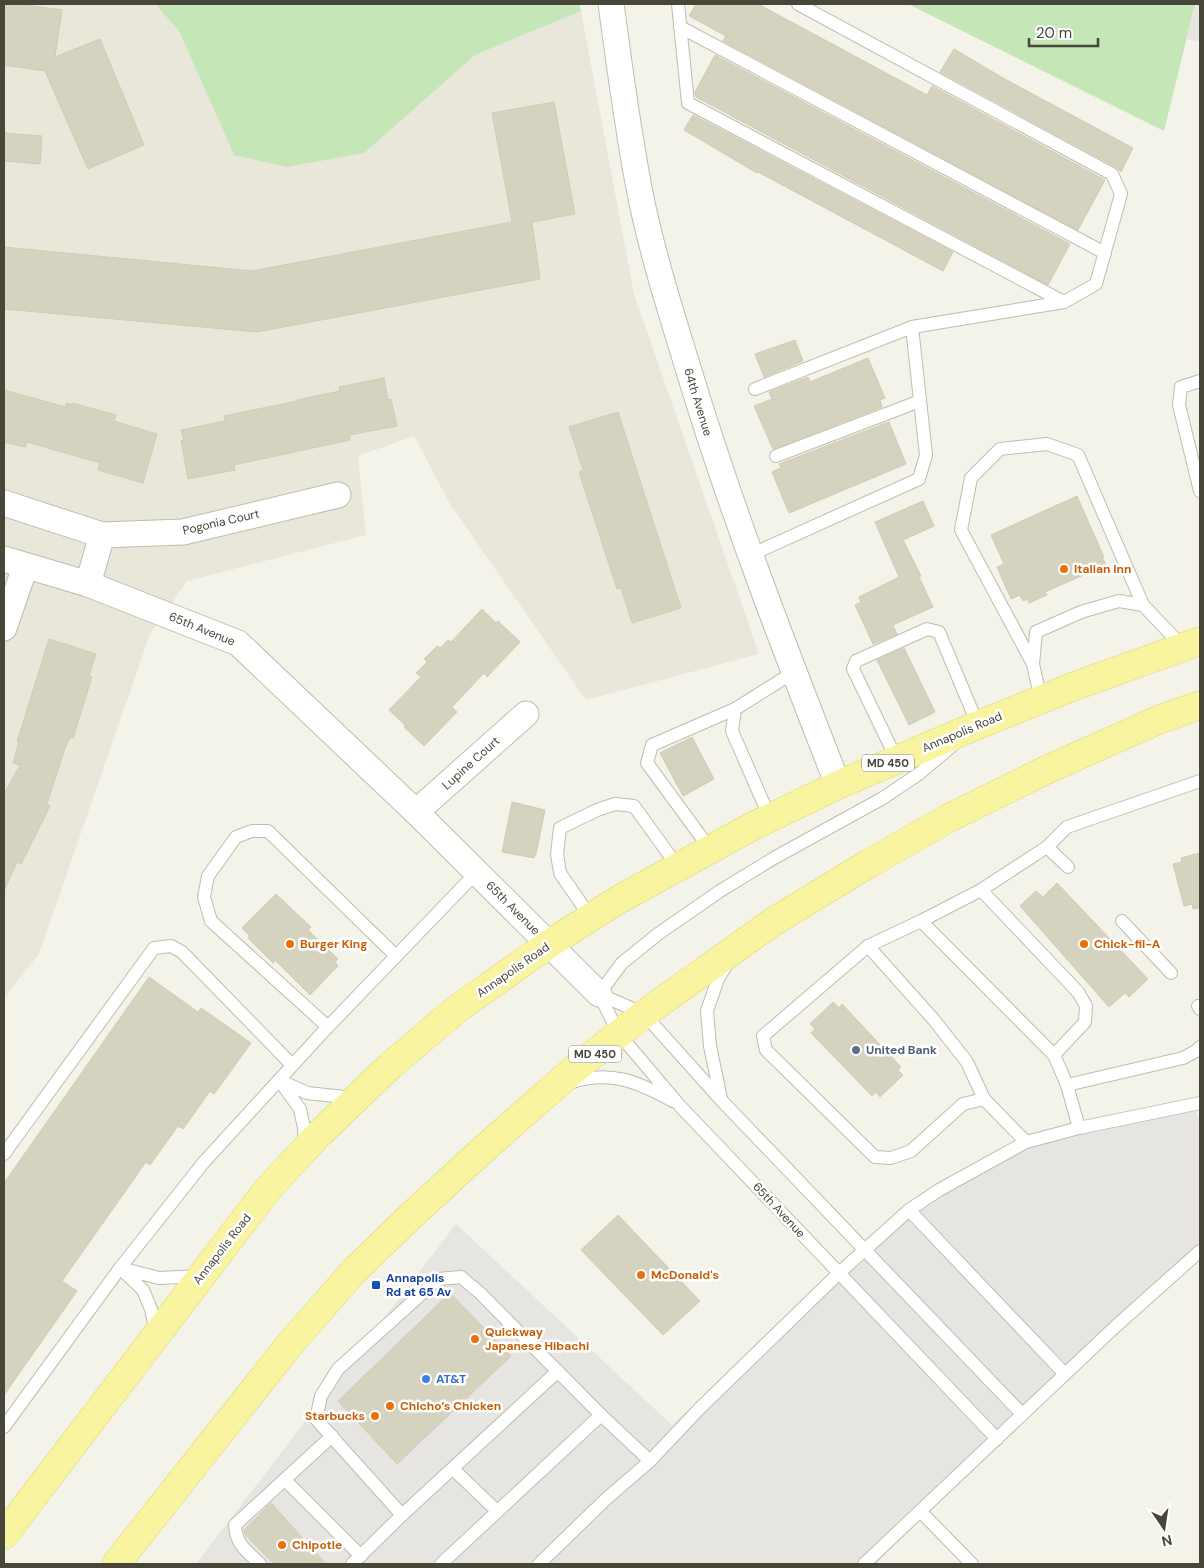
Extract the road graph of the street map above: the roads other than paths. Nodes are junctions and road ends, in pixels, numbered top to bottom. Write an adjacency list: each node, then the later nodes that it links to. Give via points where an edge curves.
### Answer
1 (610, 4): 16 (street, 64th Avenue, via 640,189 655,255 704,421)
2 (678, 4): 4 (lane)
3 (798, 4): 5 (lane, via 1112,174 1121,194)
4 (680, 27): 5 (lane); 6 (lane, via 688,103)
5 (1104, 253): 6 (lane, via 1096,284)
6 (1064, 302): 7 (lane)
7 (912, 328): 9 (lane); 10 (lane)
8 (1200, 381): 12 (lane, via 1181,387 1179,405)
9 (756, 389)
10 (920, 400): 11 (lane); 16 (lane, via 926,455 919,479)
11 (776, 456)
12 (1200, 491)
13 (338, 495): 15 (street, Pogonia Court, via 183,532)
14 (4, 503): 15 (street, Pogonia Court)
15 (102, 534): 18 (street)
16 (750, 555): 23 (street, 64th Avenue)
17 (15, 563): 18 (street, 65th Avenue); 20 (street)
18 (88, 584): 32 (street, 65th Avenue, via 238,643)
19 (1143, 605): 21 (lane); 22 (lane, via 1119,601 1081,612 1036,632); 22 (lane, via 1078,455 1047,444 1000,449 971,478 961,530)
20 (4, 628)
21 (1191, 644): 24 (main road, Annapolis Road / MD 450)
22 (1033, 664): 24 (lane)
23 (794, 672): 26 (lane); 31 (street, 64th Avenue)
24 (1041, 700): 28 (main road, Annapolis Road / MD 450)
25 (1200, 705): 45 (main road, MD 450, via 1052,767 949,818 773,922)
26 (735, 710): 33 (lane, via 732,731); 35 (lane, via 652,745 647,763)
27 (526, 714): 32 (street, Lupine Court)
28 (975, 726): 29 (main road, Annapolis Road / MD 450); 29 (lane, via 939,632 927,629 915,633 856,661 854,669); 48 (lane, via 920,773 883,798 774,858 658,934 622,963)
29 (897, 760): 31 (main road, Annapolis Road / MD 450)
30 (1200, 781): 34 (lane, via 1067,827)
31 (838, 785): 33 (main road, Annapolis Road / MD 450)
32 (416, 812): 38 (street, 65th Avenue)
33 (770, 818): 35 (main road, Annapolis Road / MD 450)
34 (1047, 847): 37 (lane); 39 (lane)
35 (710, 849): 36 (main road, Annapolis Road / MD 450)
36 (678, 867): 40 (main road, Annapolis Road / MD 450); 40 (lane, via 634,806 615,804 560,828 557,854 560,874)
37 (1068, 867)
38 (477, 872): 43 (street, 65th Avenue); 46 (lane)
39 (982, 890): 41 (lane); 53 (lane, via 1078,992 1086,1006 1085,1022)
40 (591, 918): 43 (main road, Annapolis Road / MD 450)
41 (920, 921): 44 (lane); 53 (lane)
42 (1122, 921): 47 (lane)
43 (549, 944): 48 (street, 65th Avenue); 58 (main road, Annapolis Road / MD 450, via 457,1009)
44 (868, 946): 59 (lane, via 968,1062); 59 (lane, via 763,1036 766,1050 875,1156 891,1158 911,1151 964,1104)
45 (738, 947): 49 (main road, MD 450); 60 (lane, via 718,979 707,1011 715,1077)
46 (396, 956): 50 (lane); 50 (lane, via 268,831 252,831 236,837 208,876 204,897 211,921)
47 (1171, 973)
48 (599, 994): 49 (lane); 51 (lane, 65th Avenue)
49 (644, 1014): 51 (main road, MD 450); 60 (lane)
50 (328, 1027): 54 (lane)
51 (619, 1034): 57 (main road, MD 450); 62 (lane, 65th Avenue)
52 (1200, 1048): 56 (lane, via 1183,1058)
53 (1054, 1055): 56 (lane)
54 (292, 1065): 55 (lane); 66 (lane, via 182,952 170,946 154,948)
55 (279, 1080): 58 (lane, via 307,1093); 65 (lane, via 300,1108); 70 (lane, via 204,1162)
56 (1067, 1085): 63 (lane)
57 (552, 1089): 62 (lane, via 594,1077 610,1078 630,1081); 89 (main road, MD 450, via 354,1271 290,1344)
58 (356, 1098): 65 (main road, Annapolis Road / MD 450)
59 (984, 1099): 64 (lane)
60 (722, 1101): 68 (lane)
61 (1200, 1102): 63 (lane)
62 (680, 1105): 71 (lane, 65th Avenue)
63 (1079, 1128): 64 (lane)
64 (1026, 1142): 67 (lane, via 938,1190)
65 (305, 1149): 72 (main road, Annapolis Road / MD 450, via 267,1190)
66 (4, 1154)
67 (909, 1210): 68 (lane); 75 (lane)
68 (865, 1250): 71 (lane); 76 (lane)
69 (1200, 1251): 75 (lane)
70 (120, 1268): 72 (lane, via 159,1278); 73 (lane, via 143,1290); 78 (lane)
71 (839, 1273): 80 (lane, 65th Avenue); 81 (lane)
72 (200, 1276): 73 (main road, Annapolis Road / MD 450)
73 (157, 1335): 87 (main road, Annapolis Road / MD 450)
74 (558, 1371): 77 (lane); 79 (lane, via 461,1277 438,1279 338,1369 321,1396 316,1419); 82 (lane)
75 (1065, 1374): 76 (lane)
76 (1022, 1414): 80 (lane)
77 (601, 1415): 81 (lane); 84 (lane)
78 (5, 1422)
79 (332, 1436): 83 (lane); 86 (lane)
80 (997, 1439): 85 (lane)
81 (650, 1461): 92 (lane)
82 (453, 1469): 84 (lane); 86 (lane)
83 (285, 1480): 88 (lane); 90 (lane, via 235,1525 236,1537)
84 (497, 1511): 91 (lane)
85 (920, 1511): 93 (lane); 94 (lane)
86 (402, 1516): 88 (lane)
87 (6, 1527)
88 (357, 1560)
89 (116, 1564)
90 (260, 1564)
91 (441, 1564)
92 (539, 1564)
93 (864, 1564)
94 (972, 1564)

